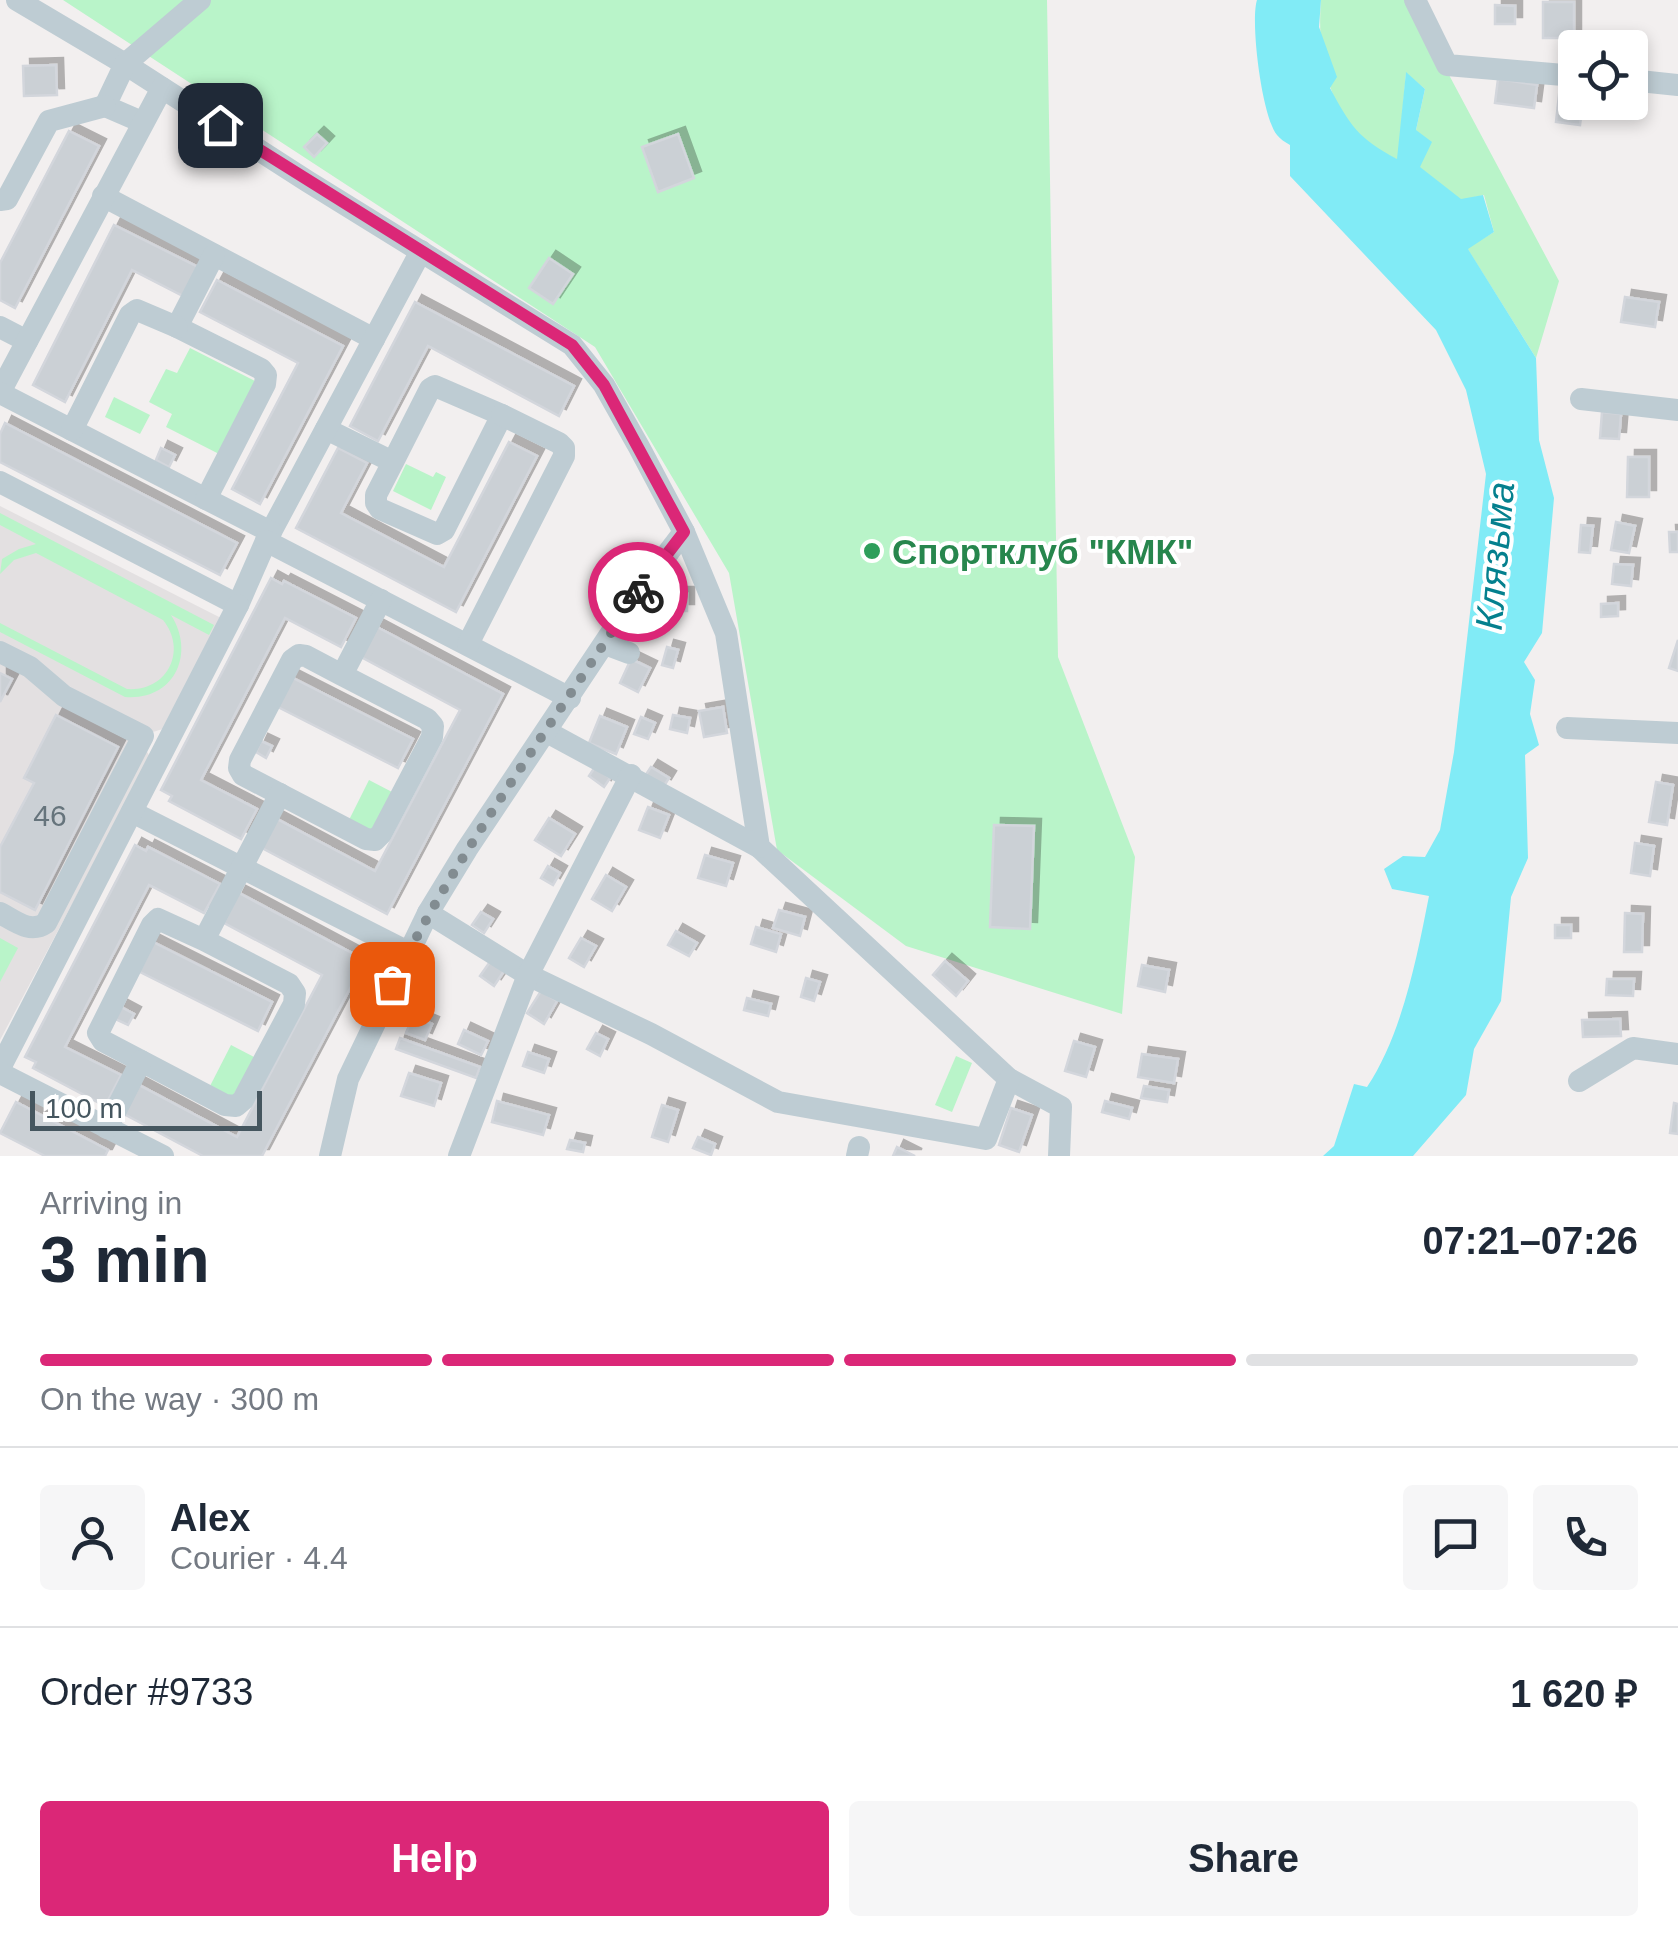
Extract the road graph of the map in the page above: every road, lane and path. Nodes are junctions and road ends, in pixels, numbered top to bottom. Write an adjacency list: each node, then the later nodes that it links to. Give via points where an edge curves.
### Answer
1 (17, 0): 4 (street)
2 (200, 0): 4 (street)
3 (1414, 0): 5 (street, via 1448,65)
4 (125, 64): 8 (street); 9 (street)
5 (1558, 75)
6 (1648, 82): 7 (street)
7 (1678, 85)
8 (162, 88): 10 (street); 13 (street)
9 (105, 106): 10 (street); 12 (street, via 49,120)
10 (142, 122): 11 (street)
11 (103, 196): 14 (street); 18 (street)
12 (2, 204)
13 (421, 250): 17 (street); 28 (street, via 572,345 604,385)
14 (214, 254): 16 (street); 17 (street)
15 (0, 327): 18 (street)
16 (177, 327): 24 (street, via 143,310 130,314); 27 (street, via 266,375)
17 (374, 338): 23 (street)
18 (27, 341): 19 (street)
19 (0, 393): 24 (street)
20 (1581, 399): 21 (street)
21 (1678, 410)
22 (502, 415): 25 (street, via 436,386); 25 (street, via 438,534 376,503); 32 (street, via 559,442 564,456)
23 (326, 429): 25 (street); 29 (street)
24 (72, 430): 27 (street)
25 (393, 462)
26 (0, 482): 31 (street)
27 (206, 499): 29 (street)
28 (691, 534): 33 (street, via 639,591); 46 (street, via 726,633)
29 (269, 537): 30 (street); 31 (street)
30 (382, 600): 32 (street); 36 (street)
31 (238, 605): 42 (street)
32 (468, 644): 37 (street)
33 (604, 644): 35 (street); 37 (street)
34 (0, 652): 41 (street, via 64,696)
35 (629, 653)
36 (342, 675): 44 (street, via 299,655 276,690 239,768); 44 (street, via 427,720 432,737 375,840)
37 (570, 698): 39 (street)
38 (1567, 728): 40 (street)
39 (547, 732): 43 (street); 49 (street)
40 (1678, 733)
41 (143, 736): 42 (street); 48 (street, via 46,923 29,928)
42 (165, 748): 45 (street)
43 (631, 775): 46 (street); 52 (street)
44 (280, 794): 47 (street)
45 (132, 812): 47 (street); 56 (street)
46 (759, 847): 55 (street)
47 (241, 868): 50 (street); 51 (street)
48 (0, 913)
49 (428, 913): 51 (street); 52 (street)
50 (204, 940): 54 (street, via 158,919 100,1024 103,1041); 54 (street, via 289,984 294,1004 236,1106)
51 (408, 952): 61 (street, via 348,1079)
52 (528, 976): 55 (street, via 778,1102 986,1139); 62 (street)
53 (1678, 1054): 57 (street, via 1633,1048)
54 (141, 1061): 58 (street)
55 (1010, 1078): 63 (street, via 1061,1107)
56 (3, 1080): 58 (street)
57 (1580, 1081)
58 (107, 1128): 59 (street)
59 (130, 1148): 60 (street)
60 (163, 1156)
61 (330, 1156)
62 (459, 1156)
63 (1058, 1156)

